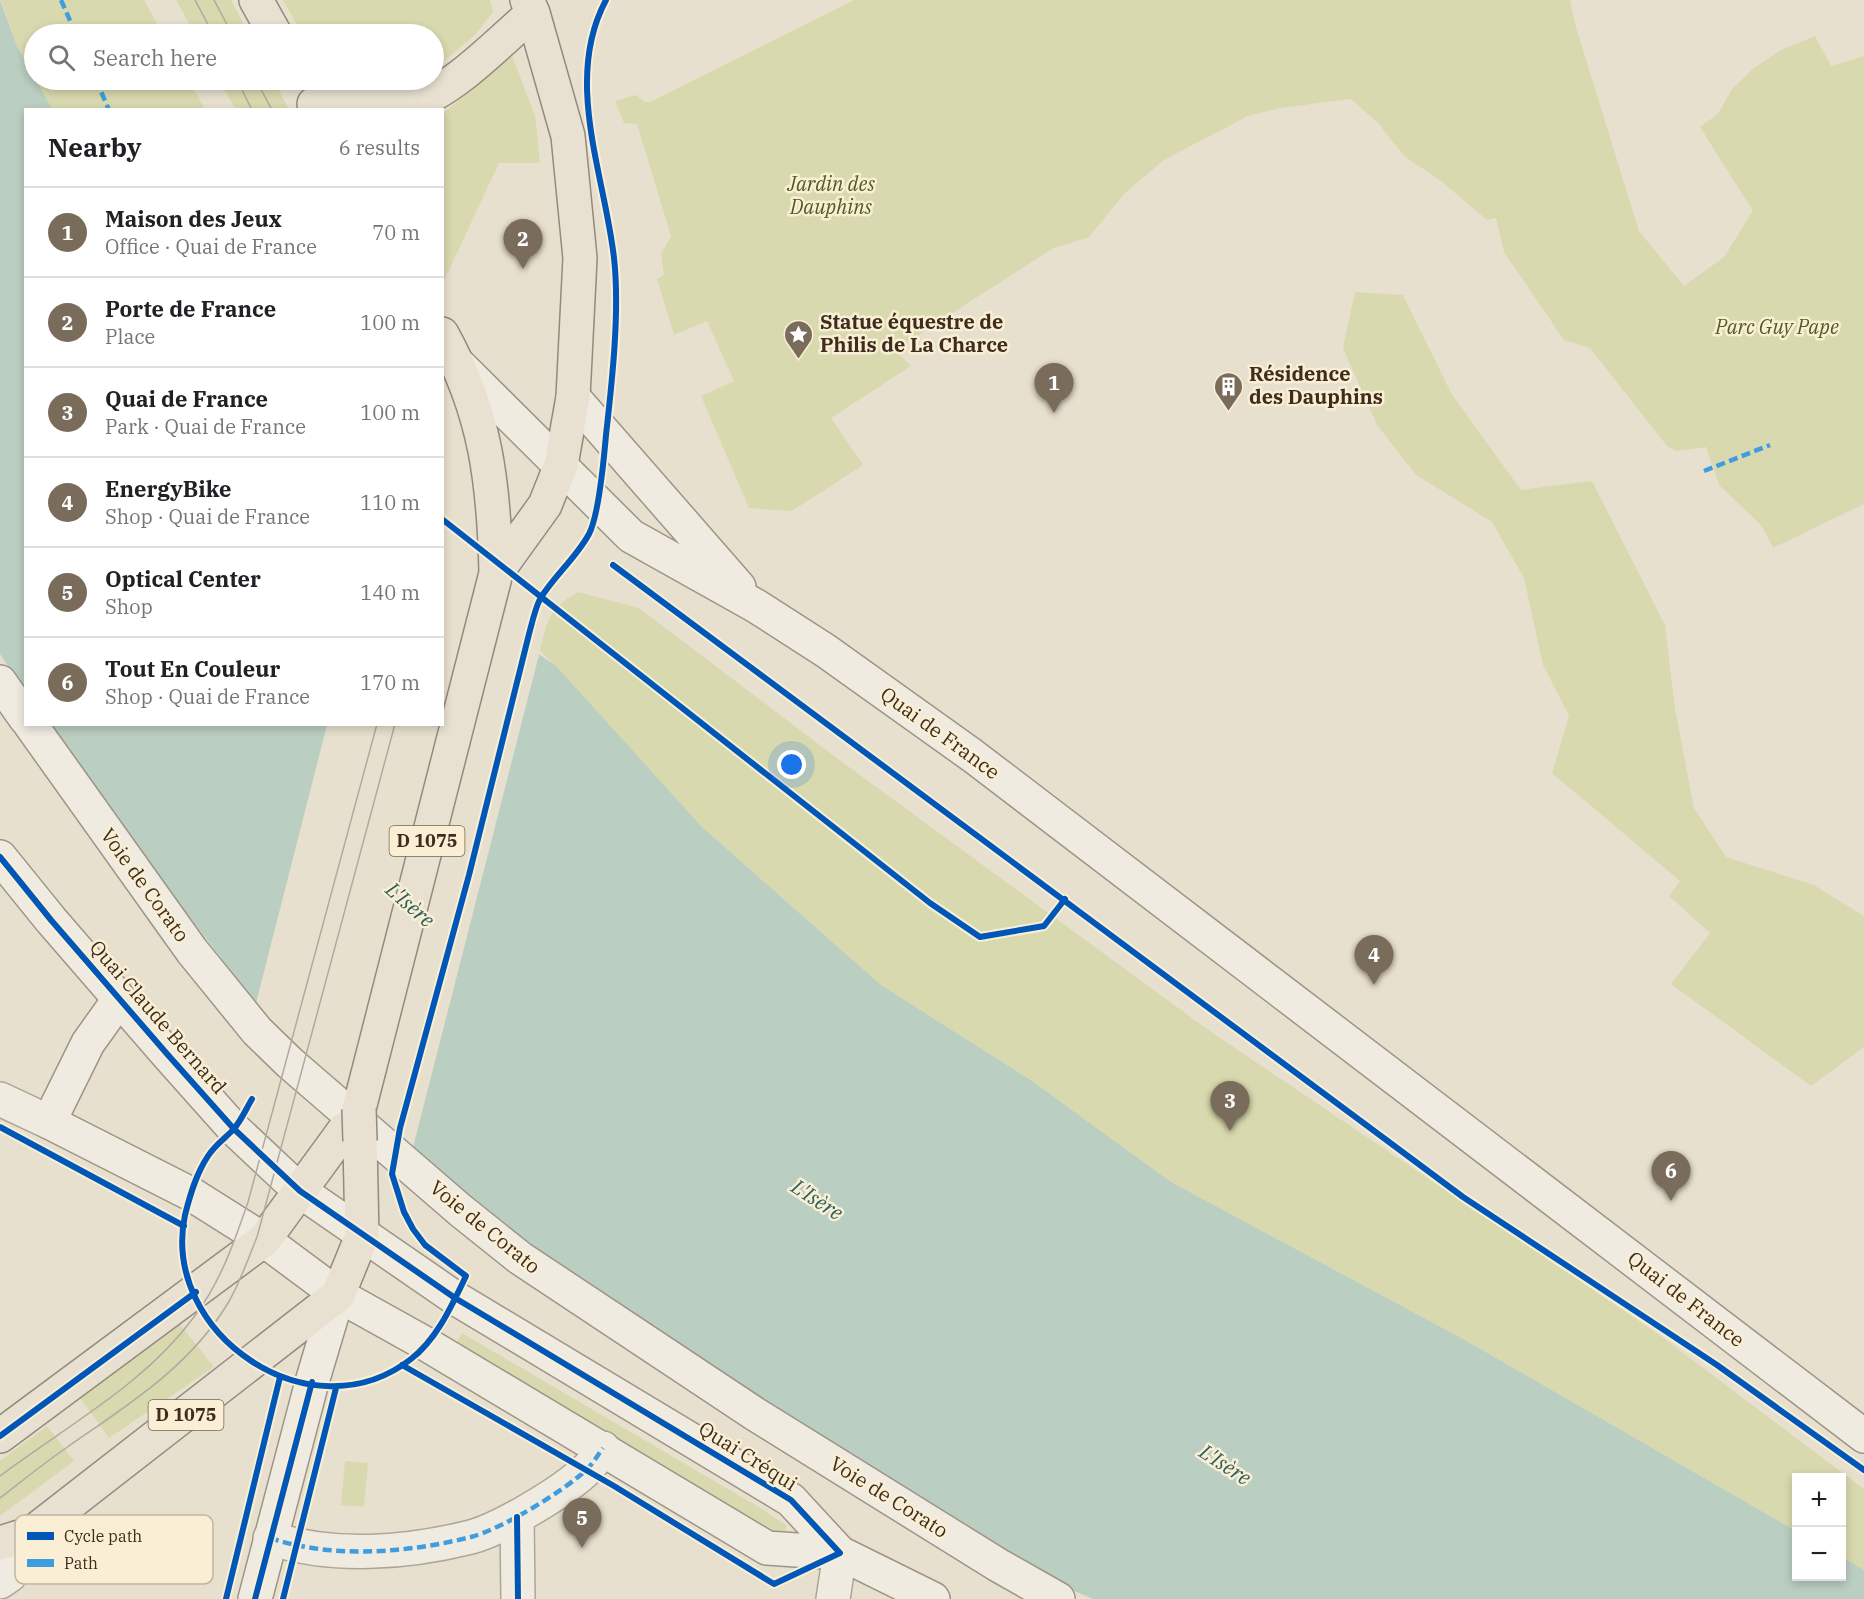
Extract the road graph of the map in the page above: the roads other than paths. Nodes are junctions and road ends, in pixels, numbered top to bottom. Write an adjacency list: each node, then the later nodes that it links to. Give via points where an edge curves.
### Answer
1 (256, 0): 3 (main road)
2 (536, 4): 4 (main road); 9 (main road, D 1075, via 568,136 580,258)
3 (269, 24)
4 (444, 88)
5 (442, 90): 6 (main road, via 417,101 395,104)
6 (311, 98)
7 (444, 338): 8 (main road, D 1075)
8 (460, 366): 10 (main road, Quai de France); 11 (main road, D 1075, via 477,410 485,446 495,519)
9 (573, 398): 10 (main road, D 1075); 12 (main road, Quai de France)
10 (561, 465): 11 (main road, D 1075, via 545,505); 12 (main road, Quai de France, via 631,536)
11 (496, 573): 20 (main road, D 1075)
12 (756, 606): 26 (main road, Quai de France, via 826,651 991,770)
13 (0, 682): 14 (main road)
14 (24, 716)
15 (31, 726): 40 (main road, Voie de Corato, via 192,951 257,1031 460,1210 520,1258 755,1414)
16 (0, 857): 17 (main road, Quai Claude Bernard)
17 (116, 998): 19 (main road, Quai Claude Bernard, via 88,1043); 21 (main road, Quai Claude Bernard, via 234,1129)
18 (7, 1102): 19 (main road, Quai Créqui)
19 (49, 1122): 23 (main road, Quai Créqui, via 191,1194)
20 (355, 1127): 21 (main road, D 1075); 22 (main road, D 1075)
21 (300, 1191): 22 (main road, Quai Claude Bernard); 23 (main road)
22 (362, 1236): 24 (main road); 33 (main road, Quai Créqui, via 455,1298 791,1500)
23 (264, 1240): 24 (main road, Quai Créqui); 25 (main road)
24 (338, 1295): 27 (main road, Quai Créqui); 28 (main road, D 1075); 32 (main road)
25 (0, 1435)
26 (1864, 1436)
27 (603, 1448): 29 (main road, via 586,1470); 33 (main road, Quai Créqui, via 767,1548)
28 (55, 1515)
29 (517, 1517): 32 (main road, via 472,1537 410,1547 347,1551); 37 (main road)
30 (15, 1538): 31 (main road, D 1075)
31 (0, 1542)
32 (268, 1545): 36 (main road)
33 (840, 1553): 38 (main road); 39 (main road, Quai Créqui)
34 (15, 1565): 35 (main road)
35 (0, 1582)
36 (255, 1599)
37 (518, 1599)
38 (833, 1599)
39 (933, 1599)
40 (1058, 1599)

